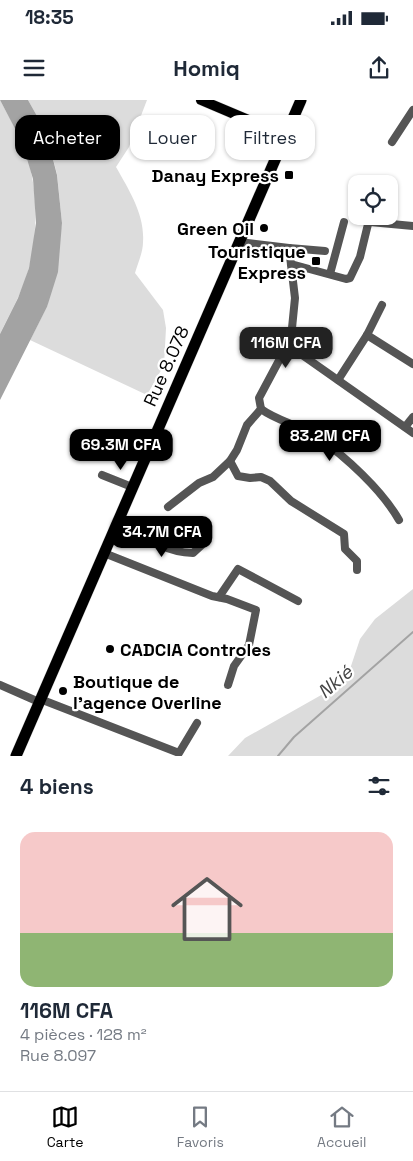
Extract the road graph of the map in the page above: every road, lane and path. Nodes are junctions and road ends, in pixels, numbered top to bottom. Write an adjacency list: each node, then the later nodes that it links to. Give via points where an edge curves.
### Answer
1 (201, 100): 4 (main road)
2 (301, 100): 5 (highway, Rue 8.078)
3 (413, 110): 6 (street)
4 (236, 115)
5 (295, 115)
6 (392, 142)
7 (276, 160): 12 (highway, Rue 8.078)
8 (344, 222): 16 (street)
9 (398, 224): 11 (street)
10 (368, 225): 16 (street, via 352,275 346,278)
11 (413, 226)
12 (240, 242): 13 (street); 28 (highway, Rue 8.078)
13 (289, 248): 14 (street); 15 (street)
14 (325, 251)
15 (292, 264): 16 (street); 19 (street, via 294,319)
16 (330, 274)
17 (382, 305): 18 (street)
18 (367, 335): 20 (street); 21 (street)
19 (288, 345): 21 (street); 22 (street, via 259,398)
20 (413, 364)
21 (338, 380): 24 (street)
22 (261, 409): 26 (street, via 247,425); 31 (street, via 316,437 371,484 391,505)
23 (413, 416): 24 (street)
24 (405, 427): 25 (street)
25 (413, 433)
26 (230, 461): 29 (street, via 212,478 199,483); 34 (street, via 238,476 261,477 270,481 291,501 344,534 345,549 357,562)
27 (102, 475): 28 (street)
28 (132, 487): 30 (highway, Rue 8.078)
29 (168, 508)
30 (118, 520): 32 (street, via 159,545 178,552 193,553); 33 (highway, Rue 8.078)
31 (399, 520)
32 (204, 542)
33 (104, 553): 35 (street); 39 (highway, Rue 8.078)
34 (357, 570)
35 (219, 597): 36 (street, via 238,569); 38 (street, via 256,610 249,645 234,666)
36 (298, 601)
37 (0, 685): 39 (street)
38 (228, 685)
39 (39, 700): 40 (street, via 179,753); 41 (highway, Rue 8.078)
40 (196, 723)
41 (16, 756)

